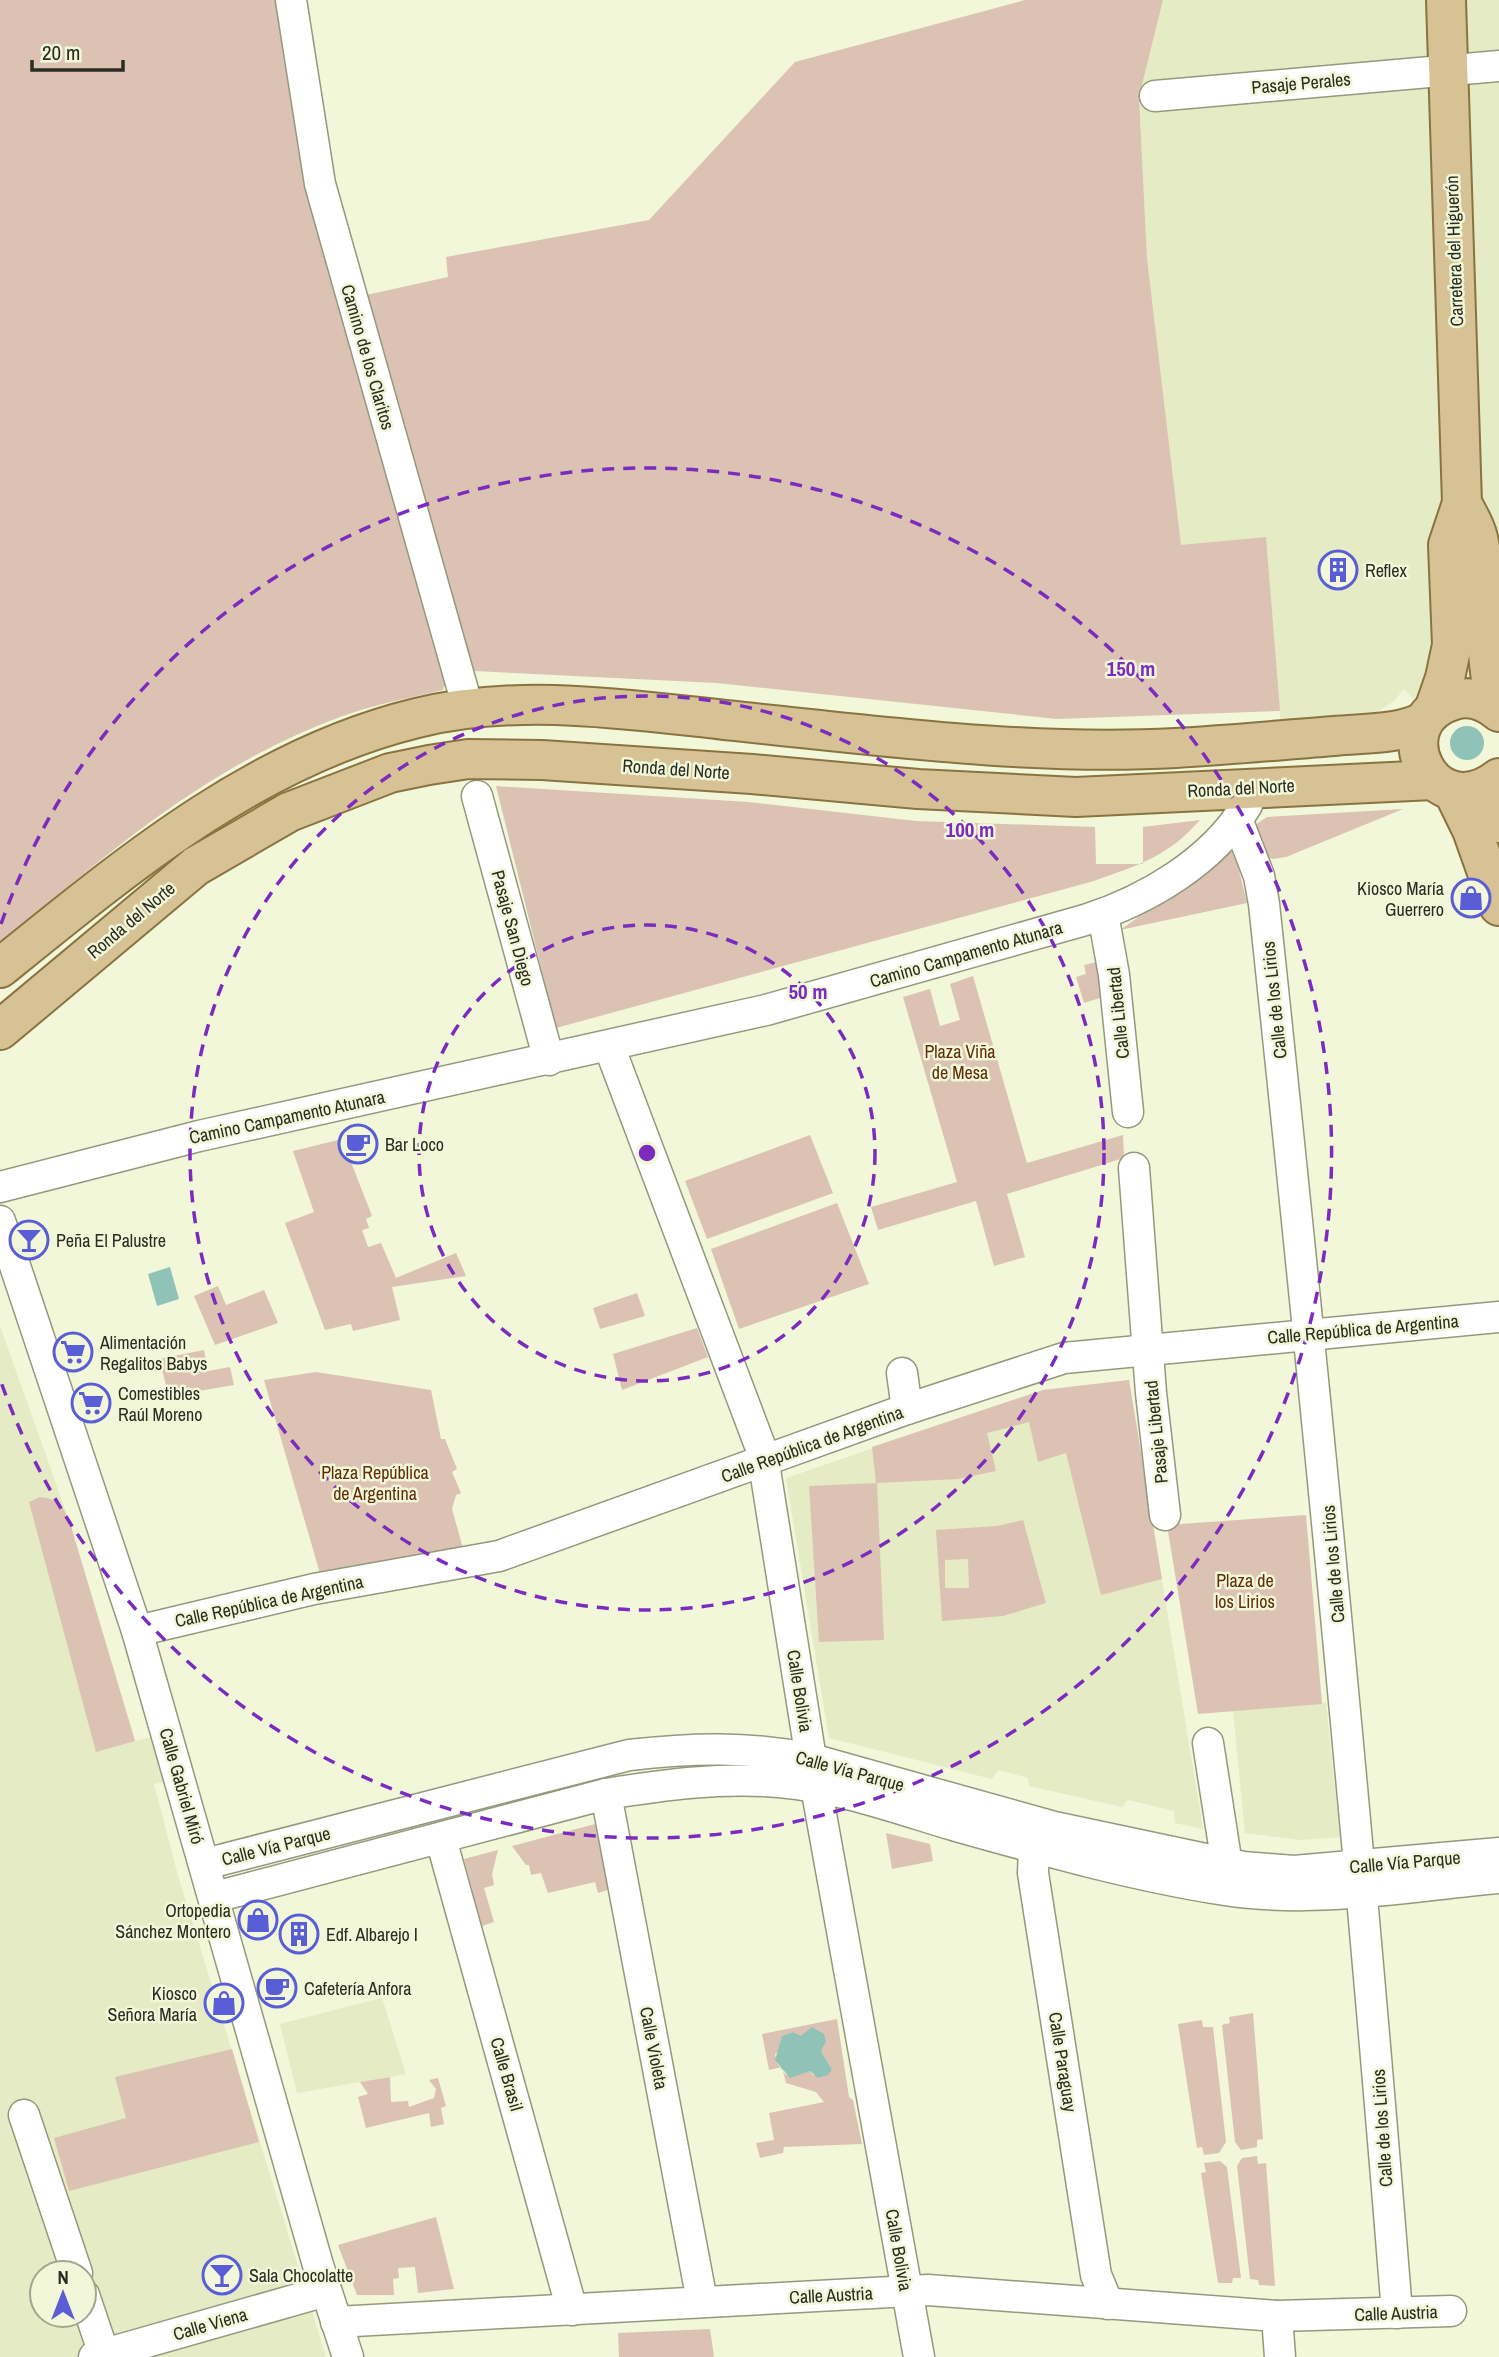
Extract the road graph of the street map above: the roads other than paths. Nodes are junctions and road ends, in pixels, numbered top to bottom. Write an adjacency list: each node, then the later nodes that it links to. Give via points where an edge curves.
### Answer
1 (291, 0): 7 (street, Camino de los Claritos, via 320,184)
2 (1446, 0): 4 (main road, Carretera del Higuerón)
3 (1499, 66): 4 (street, Pasaje Perales)
4 (1448, 71): 5 (street, Pasaje Perales); 6 (main road, Carretera del Higuerón)
5 (1155, 96)
6 (1462, 503): 8 (main road, via 1479,542 1490,685); 9 (main road, via 1448,545 1452,645 1445,678)
7 (468, 708): 9 (main road, via 545,704 979,746 1135,750 1371,733 1405,729); 19 (main road, via 368,732 258,780 178,829)
8 (1498, 711): 9 (main road, via 1473,698 1459,698)
9 (1429, 716): 11 (main road, via 1418,738 1418,753 1423,768)
10 (1499, 779): 11 (main road, Ronda del Norte, via 1469,792); 15 (main road)
11 (1443, 785): 12 (main road, Ronda del Norte); 17 (main road, via 1472,830)
12 (1283, 786): 14 (street, Camino Campamento Atunara, via 1252,799); 20 (main road, Ronda del Norte, via 1076,797 542,761 468,759 429,765 390,773 301,807 196,866)
13 (478, 796): 22 (street, Pasaje San Diego)
14 (1237, 819): 18 (street, Camino Campamento Atunara, via 1169,881); 28 (street, Calle de los Lirios, via 1259,876 1264,904)
15 (1499, 823)
16 (1499, 872): 17 (main road)
17 (1499, 908)
18 (1103, 915): 21 (street, Camino Campamento Atunara, via 766,1010); 23 (street, Calle Libertad)
19 (0, 968)
20 (0, 1030)
21 (609, 1046): 22 (street, Camino Campamento Atunara); 32 (street, Calle Bolivia)
22 (549, 1060): 25 (street, Camino Campamento Atunara)
23 (1128, 1112)
24 (1134, 1168): 29 (street)
25 (9, 1182)
26 (0, 1221): 34 (street, Calle Gabriel Miró)
27 (1499, 1317): 28 (street, Calle República de Argentina)
28 (1310, 1334): 29 (street, Calle República de Argentina); 45 (street, Calle de los Lirios)
29 (1147, 1349): 31 (street, Calle República de Argentina, via 1064,1358); 33 (street, Pasaje Libertad)
30 (902, 1373): 31 (street)
31 (907, 1409): 32 (street, Calle República de Argentina)
32 (764, 1462): 34 (street, Calle República de Argentina, via 499,1556 314,1589); 36 (street, Calle Bolivia)
33 (1166, 1515)
34 (137, 1631): 42 (street, Calle Gabriel Miró)
35 (1208, 1743): 43 (street)
36 (811, 1759): 37 (street, Calle Bolivia); 39 (street, Calle Vía Parque); 42 (street, Calle Vía Parque, via 729,1748 629,1755)
37 (817, 1788): 38 (street, Calle Vía Parque, via 725,1781); 39 (street, Calle Vía Parque); 50 (street, Calle Bolivia)
38 (606, 1794): 40 (street, Calle Vía Parque); 51 (street, Calle Violeta)
39 (1044, 1837): 43 (street, Calle Vía Parque); 45 (street, Calle Vía Parque, via 1223,1890 1259,1895); 52 (street, Calle Paraguay, via 1033,1873 1096,2275)
40 (441, 1839): 46 (street, Calle Vía Parque); 53 (street, Calle Brasil)
41 (1499, 1853): 45 (street, Calle Vía Parque)
42 (205, 1864): 46 (street, Calle Gabriel Miró)
43 (1227, 1865): 45 (street, Calle Vía Parque)
44 (1499, 1878): 45 (street, Calle Vía Parque)
45 (1363, 1879): 55 (street, Calle de los Lirios)
46 (215, 1897): 49 (street, Calle Gabriel Miró)
47 (24, 2115): 48 (street)
48 (72, 2259)
49 (326, 2291): 57 (street, Calle Gabriel Miró); 59 (street, Calle Viena)
50 (907, 2291): 51 (street, Calle Austria); 52 (street, Calle Austria); 61 (street, Calle Bolivia)
51 (702, 2301): 53 (street, Calle Austria)
52 (1108, 2304): 56 (street, Calle Austria)
53 (572, 2310): 57 (street, Calle Austria)
54 (1451, 2311): 55 (street, Calle Austria)
55 (1397, 2313): 56 (street, Calle Austria)
56 (1277, 2316): 62 (street)
57 (336, 2322): 60 (street, Calle Gabriel Miró)
58 (93, 2329): 59 (street)
59 (101, 2356)
60 (348, 2357)
61 (919, 2357)
62 (1280, 2357)

